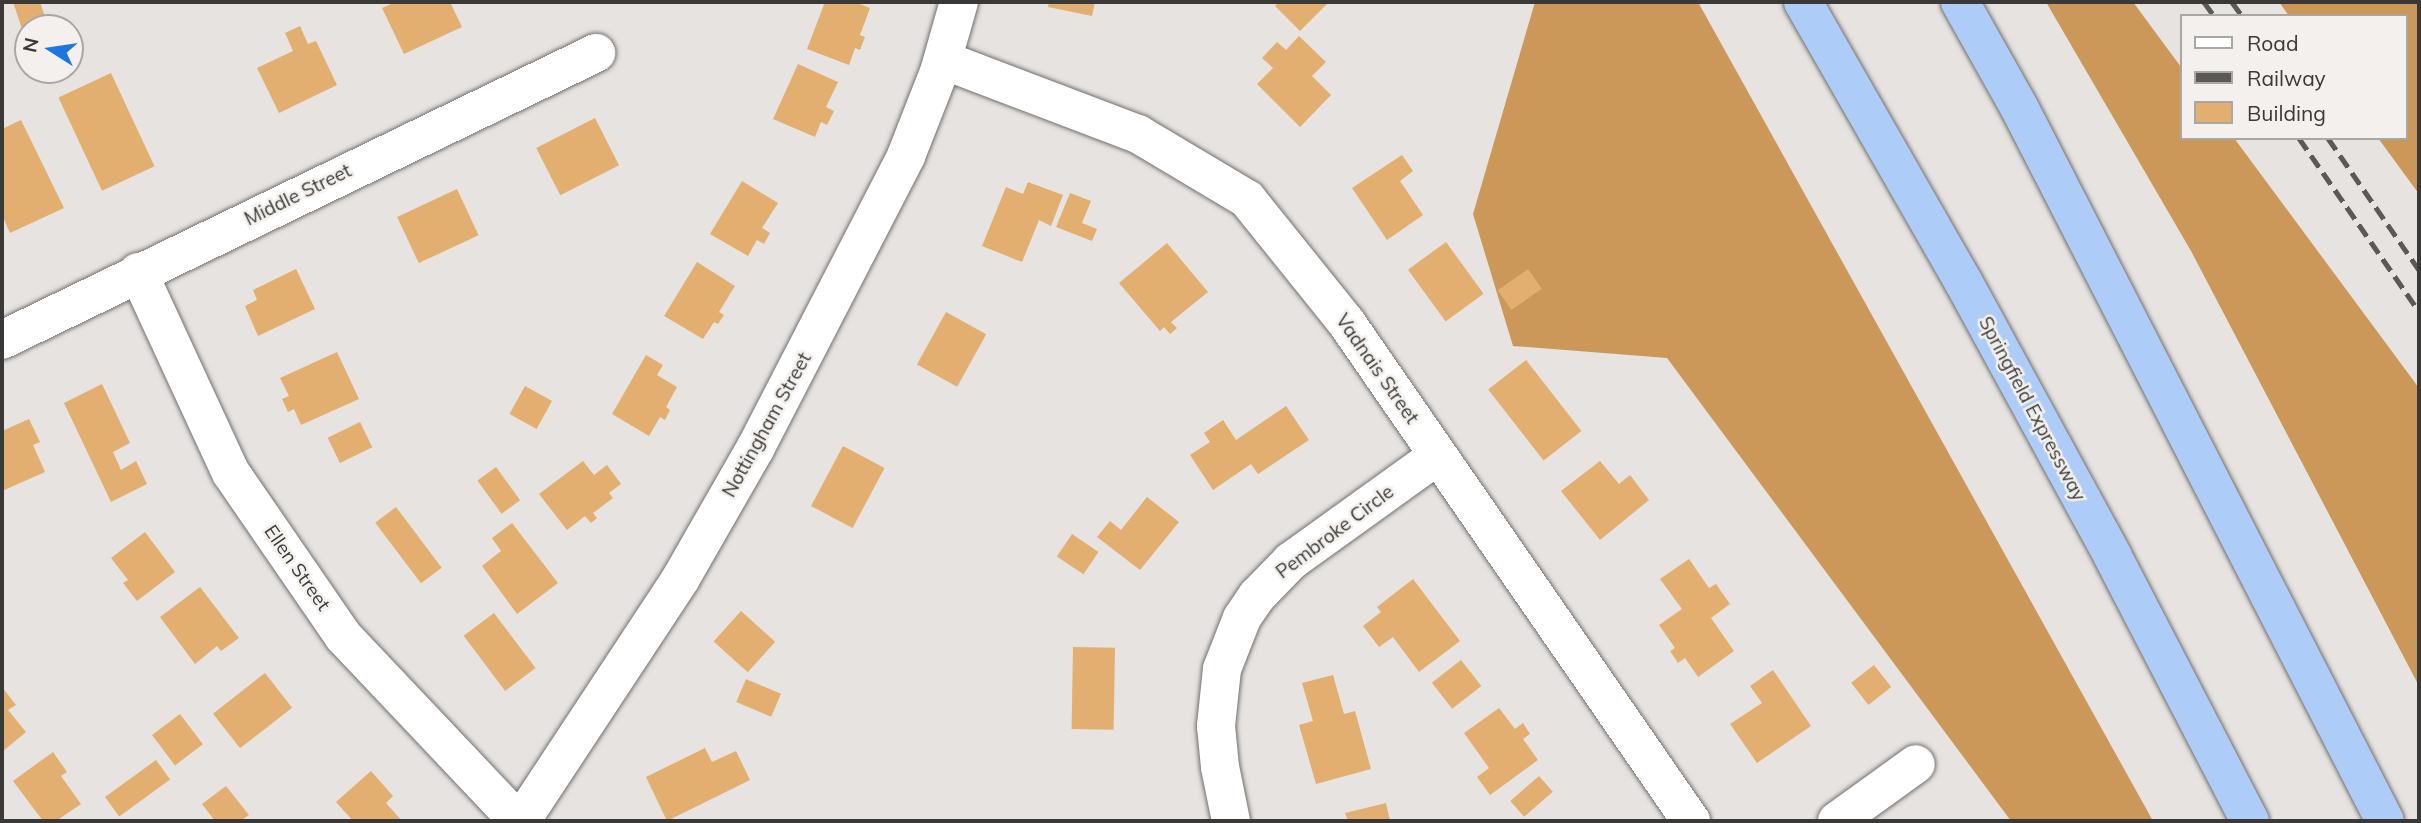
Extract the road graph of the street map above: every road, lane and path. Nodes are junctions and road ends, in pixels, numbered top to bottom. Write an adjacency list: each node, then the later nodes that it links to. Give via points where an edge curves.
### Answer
1 (959, 2): 5 (street, Nottingham Street)
2 (1803, 2): 14 (highway, Springfield Expressway, via 1970,294)
3 (1960, 2): 15 (highway, via 2019,107)
4 (596, 53): 6 (street, Middle Street)
5 (943, 60): 8 (street, Vadnais Street, via 1138,134 1247,199 1346,322); 10 (street, Nottingham Street, via 906,156 755,450 681,578)
6 (138, 272): 7 (street, Middle Street); 10 (street, Ellen Street, via 231,473 343,636)
7 (2, 340)
8 (1437, 456): 11 (street, Pembroke Circle, via 1291,561 1242,618 1222,669 1216,726); 12 (street, Vadnais Street)
9 (1916, 764): 13 (street)
10 (519, 821)
11 (1231, 821)
12 (1691, 821)
13 (1837, 821)
14 (2250, 821)
15 (2385, 821)

